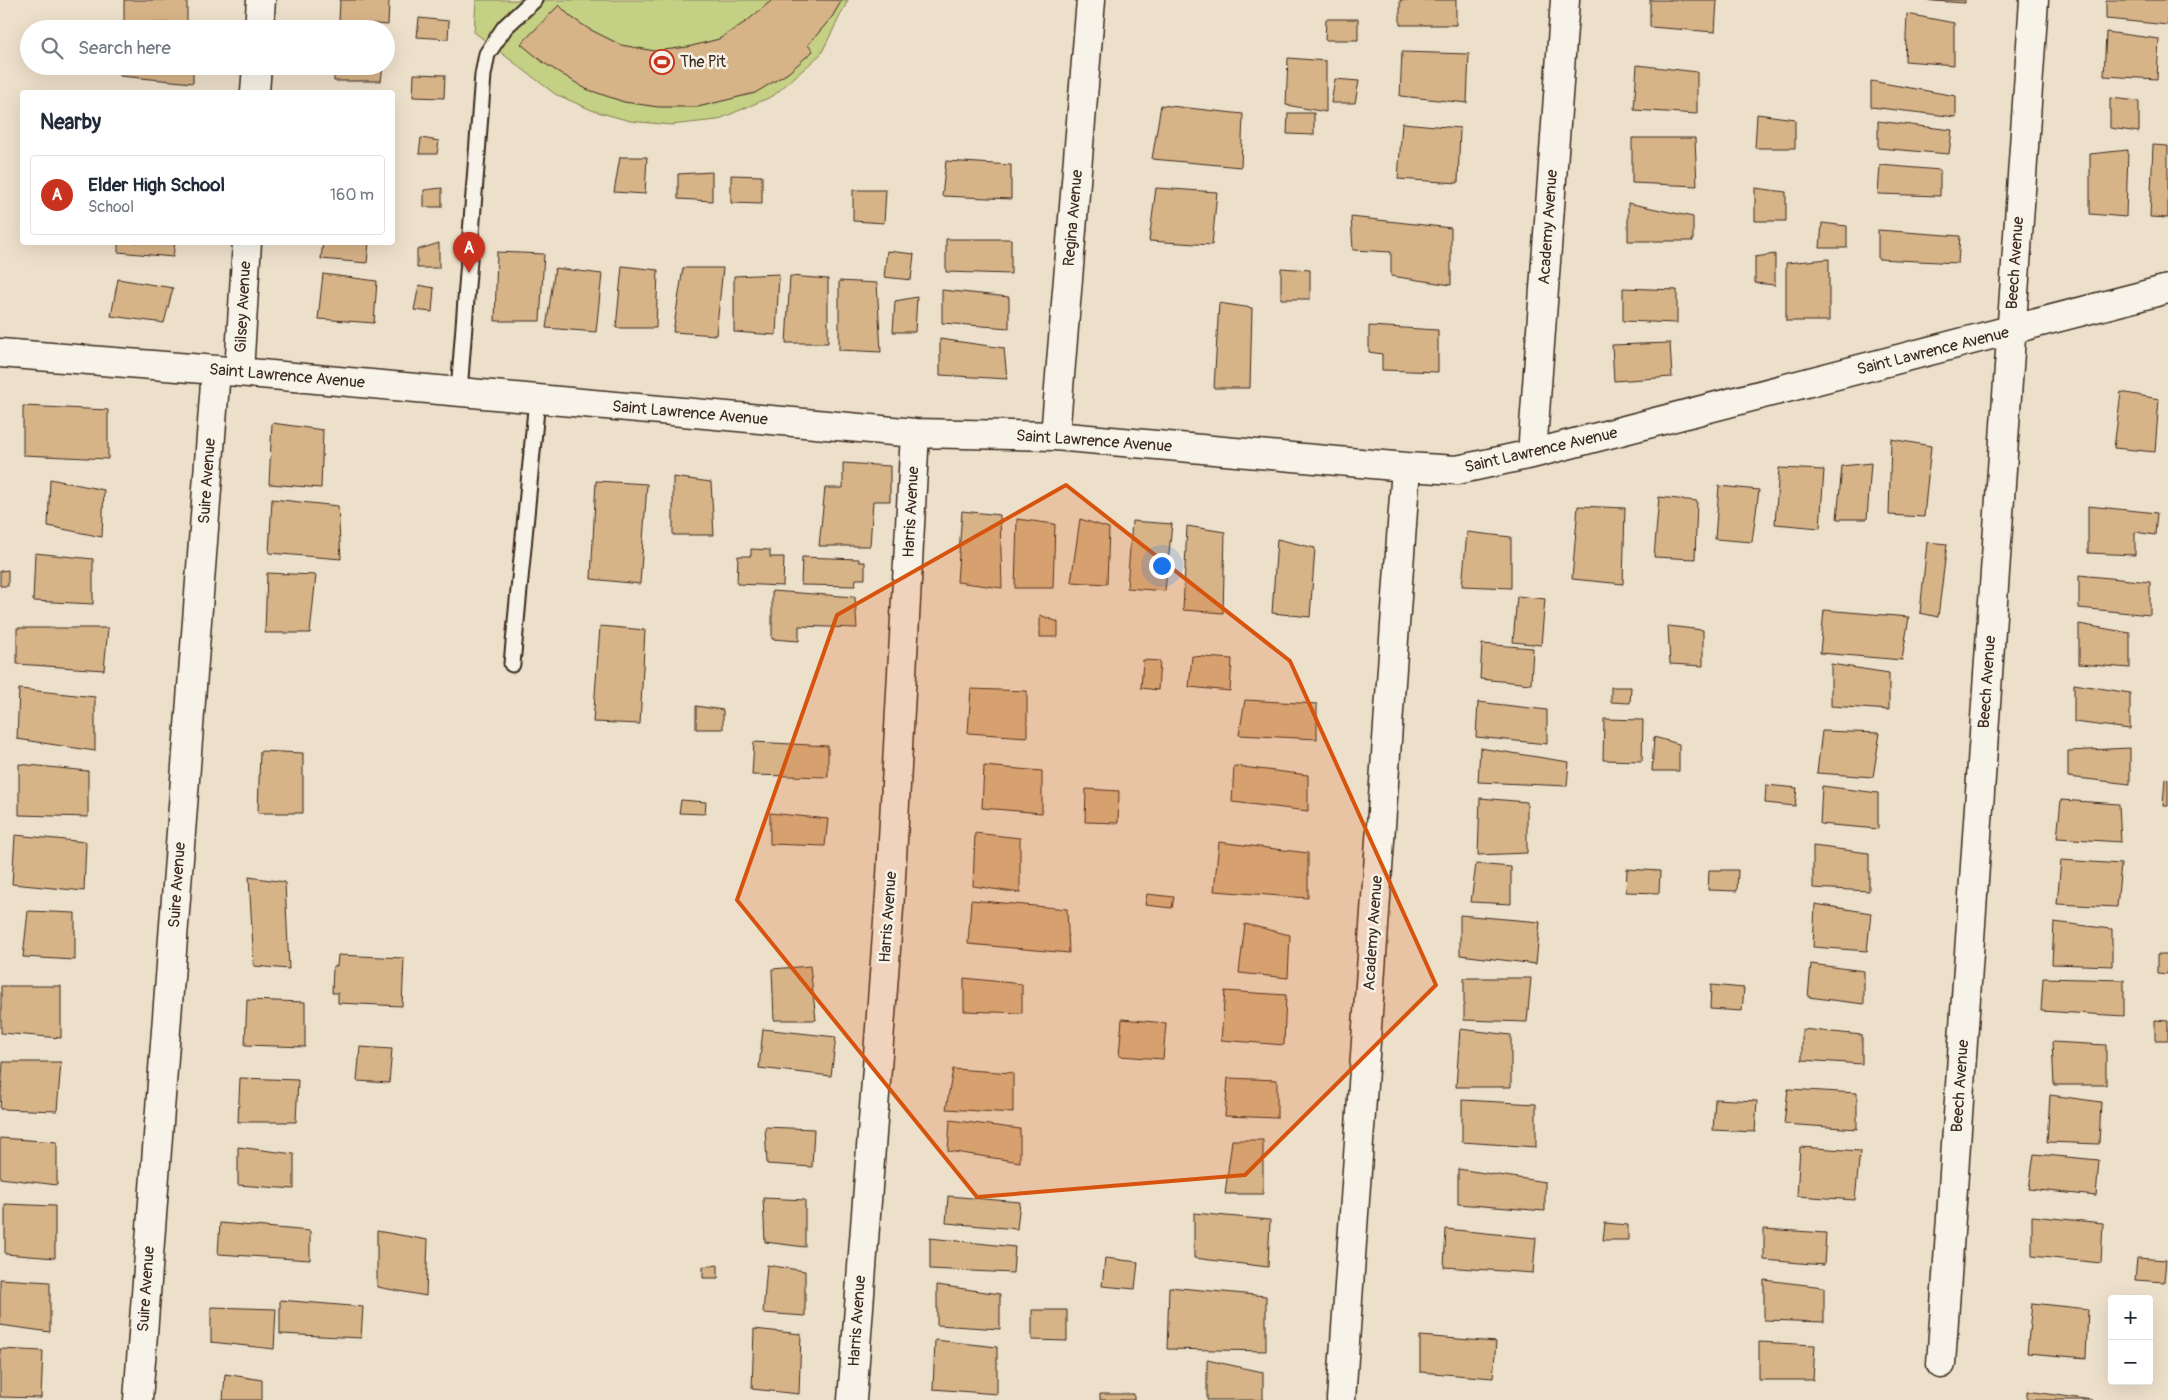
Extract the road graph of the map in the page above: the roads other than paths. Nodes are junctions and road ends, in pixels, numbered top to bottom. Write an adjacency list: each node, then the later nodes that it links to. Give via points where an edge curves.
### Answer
1 (261, 0): 6 (street)
2 (534, 0): 14 (lane, via 505,27 487,54)
3 (1092, 0): 17 (street, Regina Avenue)
4 (1565, 0): 18 (street, Academy Avenue)
5 (2034, 0): 11 (street, Beech Avenue)
6 (260, 20)
7 (257, 75): 8 (street)
8 (256, 90)
9 (247, 245): 13 (street, Gilsey Avenue)
10 (2168, 289): 11 (street, Saint Lawrence Avenue)
11 (2010, 331): 18 (street, Saint Lawrence Avenue); 21 (street, Beech Avenue)
12 (0, 353): 13 (street, Saint Lawrence Avenue)
13 (227, 371): 14 (street, Saint Lawrence Avenue); 22 (street, Suire Avenue)
14 (459, 392): 15 (street, Saint Lawrence Avenue)
15 (537, 399): 16 (street, Saint Lawrence Avenue); 20 (lane)
16 (915, 433): 17 (street, Saint Lawrence Avenue); 23 (street, Harris Avenue, via 890,895)
17 (1055, 436): 19 (street, Saint Lawrence Avenue)
18 (1532, 454): 19 (street, Saint Lawrence Avenue, via 1457,470)
19 (1406, 467): 24 (street, Academy Avenue)
20 (512, 664)
21 (1941, 1364)
22 (138, 1400)
23 (852, 1400)
24 (1341, 1400)

